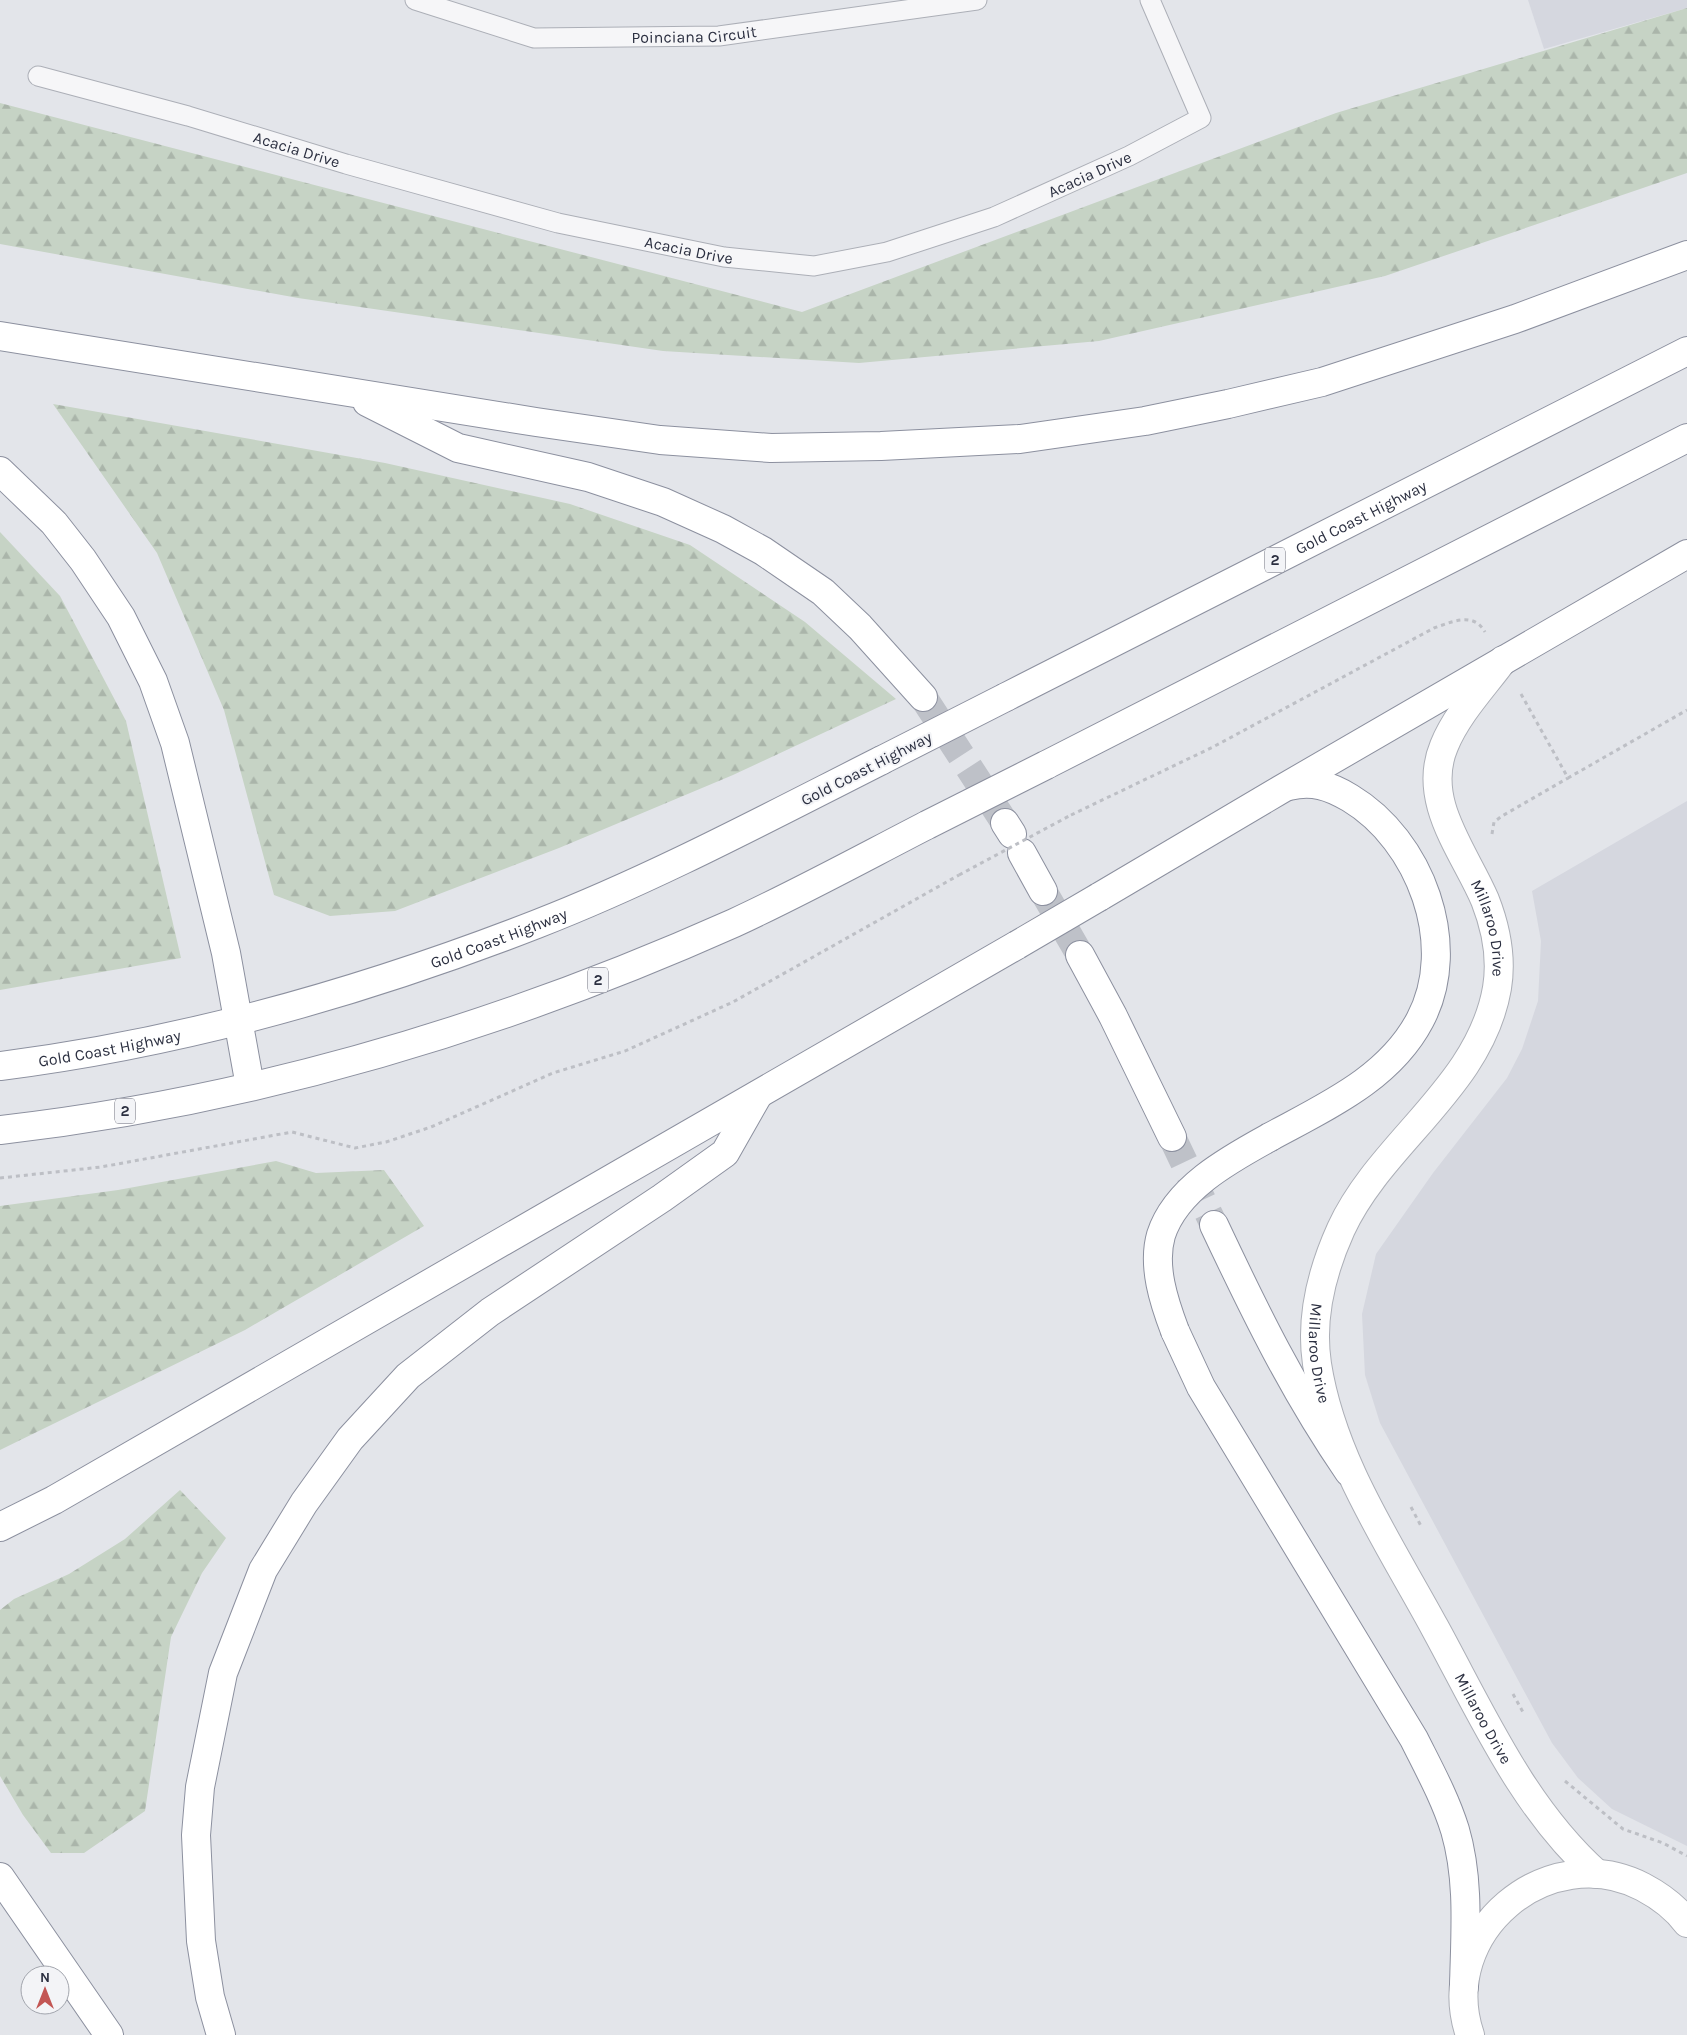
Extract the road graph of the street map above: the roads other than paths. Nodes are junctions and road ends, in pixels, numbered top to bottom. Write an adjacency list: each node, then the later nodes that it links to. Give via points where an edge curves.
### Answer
1 (415, 0): 2 (lane, Poinciana Circuit, via 534,38 719,36)
2 (977, 0)
3 (1150, 0): 4 (lane, Acacia Drive, via 1201,118 1129,156 994,217 887,252 814,266 724,257 558,223)
4 (38, 76)
5 (1687, 255): 8 (main road, via 1515,319 1322,382 1145,421 1020,439 881,446 761,447 651,438 526,421)
6 (0, 336): 8 (main road)
7 (1687, 351): 18 (main road, Gold Coast Highway / 2, bridge, via 656,872 538,924 428,963)
8 (343, 390): 13 (main road, via 458,448 588,477 663,502 724,529 823,592 860,627)
9 (1687, 438): 20 (main road, 2, bridge, via 735,922 518,1011 432,1039)
10 (0, 471): 18 (main road, via 54,523 83,560 121,617 152,681 177,752 226,953)
11 (1687, 554): 12 (main road)
12 (1503, 660): 14 (main road); 25 (main road, Millaroo Drive, via 1454,726 1441,754 1436,781 1440,808 1483,896 1497,940 1498,984 1492,1010 1471,1056 1363,1192 1342,1226 1327,1262 1318,1301 1317,1362)
13 (923, 697)
14 (1280, 790): 21 (main road, bridge); 30 (main road, bridge, via 1304,782 1321,784 1356,802 1388,828 1403,847 1416,873 1430,916 1436,956 1428,1004 1407,1042 1374,1076 1202,1181 1170,1215 1161,1235 1159,1265 1166,1307 1201,1387 1414,1739 1441,1792 1455,1831 1463,1872 1466,1920)
15 (1013, 837): 16 (main road)
16 (1043, 891)
17 (1080, 955): 23 (main road)
18 (237, 1021): 19 (main road, Gold Coast Highway / 2, via 135,1043); 20 (main road)
19 (0, 1066)
20 (250, 1086): 22 (main road, 2, via 95,1117)
21 (758, 1095): 26 (main road, via 63,1495); 32 (main road, via 725,1153 490,1312 408,1376 350,1439 304,1503 263,1570 223,1673 199,1796 196,1835 201,1941 210,1997)
22 (0, 1130)
23 (1172, 1137)
24 (1214, 1225): 25 (main road, via 1302,1401)
25 (1349, 1472): 27 (main road, Millaroo Drive, via 1516,1777 1550,1826)
26 (0, 1527)
27 (1597, 1874): 29 (main road, via 1639,1885); 30 (main road, via 1562,1876 1514,1898 1489,1922 1479,1937 1466,1969)
28 (0, 1877): 31 (main road)
29 (1683, 1915)
30 (1464, 1987): 33 (main road)
31 (109, 2035)
32 (221, 2035)
33 (1470, 2035)

